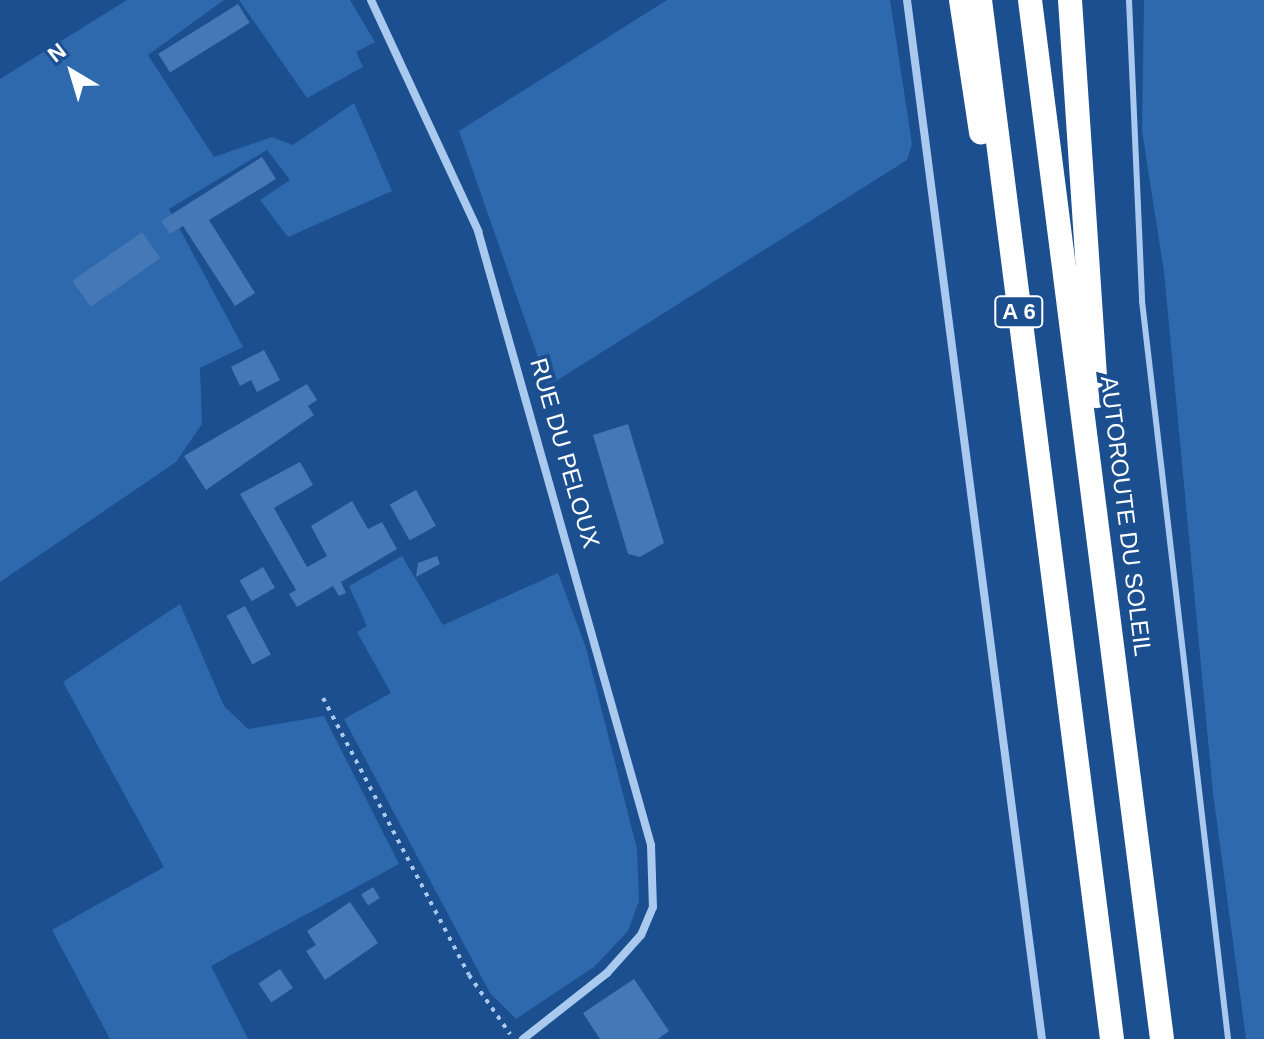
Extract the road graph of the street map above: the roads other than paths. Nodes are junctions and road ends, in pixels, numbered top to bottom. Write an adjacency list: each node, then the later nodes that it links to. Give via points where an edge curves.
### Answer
1 (371, 0): 10 (street, RUE DU PELOUX, via 456,170 525,383 651,845 653,907 641,935 607,973)
2 (907, 0): 11 (street)
3 (961, 0): 9 (highway)
4 (980, 0): 9 (highway, A 6)
5 (1030, 0): 8 (highway, AUTOROUTE DU SOLEIL / A 6)
6 (1070, 0): 8 (highway, via 1096,366)
7 (1129, 0): 14 (lane, via 1142,301)
8 (1096, 494): 13 (highway, AUTOROUTE DU SOLEIL / A 6)
9 (1058, 625): 12 (highway, A 6)
10 (523, 1039)
11 (1042, 1039)
12 (1112, 1039)
13 (1162, 1039)
14 (1228, 1039)

